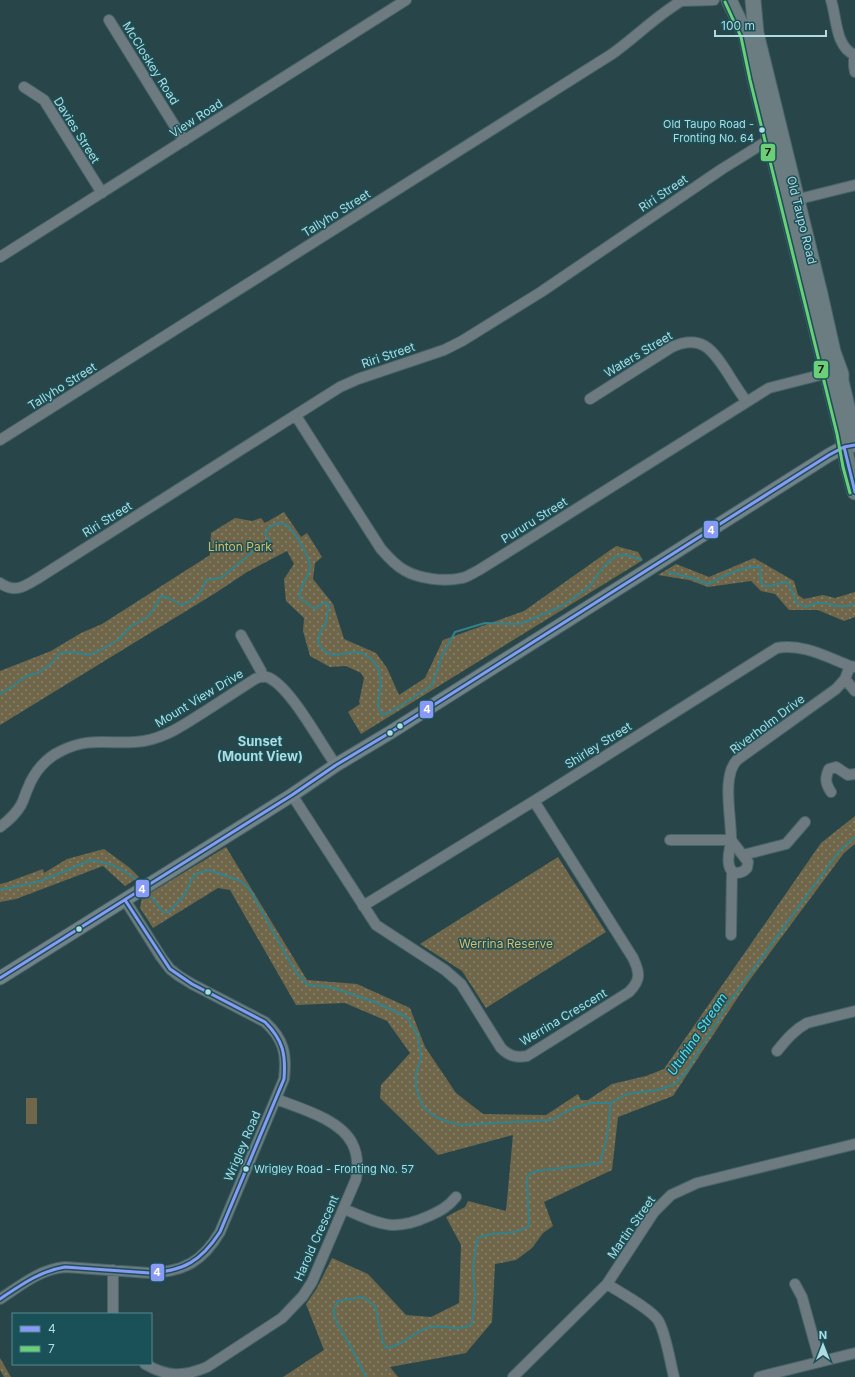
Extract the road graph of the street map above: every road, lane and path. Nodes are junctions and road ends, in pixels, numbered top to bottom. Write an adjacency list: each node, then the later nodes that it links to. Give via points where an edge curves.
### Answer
1 (406, 0): 13 (street, View Road)
2 (682, 0): 3 (street, Tallyho Street); 22 (street, Tallyho Street, via 612,54)
3 (714, 0)
4 (729, 0): 5 (highway); 12 (highway, Old Taupo Road, via 746,35 754,79)
5 (747, 0)
6 (753, 0): 12 (highway, Old Taupo Road, via 756,33)
7 (831, 0): 9 (street, via 841,42 848,52)
8 (109, 20): 13 (street, McCloskey Road)
9 (855, 55): 10 (street)
10 (855, 72)
11 (24, 87): 15 (street, Davies Street, via 44,100)
12 (775, 136): 16 (highway, Old Taupo Road); 21 (street, Riri Street, via 722,168 535,296 462,342 340,387)
13 (184, 141): 15 (street, View Road)
14 (855, 185): 16 (street)
15 (102, 193): 17 (street, View Road)
16 (791, 201): 18 (highway, Old Taupo Road)
17 (0, 257)
18 (833, 372): 20 (street, Pururu Street, via 769,388); 23 (highway, Old Taupo Road)
19 (590, 399): 20 (street, Waters Street, via 672,347 690,342 706,346 715,354)
20 (746, 401): 21 (street, Pururu Street, via 479,570 462,578 445,580 422,577 404,571 392,562 381,549)
21 (296, 416): 25 (street, Riri Street, via 27,585 10,588)
22 (0, 440)
23 (851, 444): 24 (highway, Old Taupo Road); 31 (main road)
24 (855, 492)
25 (0, 583)
26 (241, 635): 28 (street)
27 (852, 666): 29 (street, Riverholm Drive); 35 (street, Shirley Street, via 801,648 777,648)
28 (263, 676): 31 (street, Mount View Drive, via 275,682 291,699); 37 (street, Mount View Drive, via 160,737 144,741 85,742 61,751 38,770 18,810)
29 (845, 679): 30 (street); 39 (street, Riverholm Drive, via 836,689 735,762 729,779)
30 (855, 691)
31 (336, 766): 34 (main road)
32 (855, 774): 33 (street, via 848,775 836,767 829,769 825,776)
33 (831, 792)
34 (292, 795): 42 (main road); 43 (street, Werrina Crescent)
35 (534, 801): 43 (street, Shirley Street); 43 (street, Werrina Crescent, via 632,958 639,977 629,992 534,1052 518,1058 508,1054 501,1048 461,984 445,970 380,928)
36 (805, 822): 40 (street, via 786,844)
37 (0, 827)
38 (670, 840): 39 (street)
39 (731, 840): 40 (street); 41 (street, Riverholm Drive, via 729,866)
40 (742, 855): 41 (street, via 748,862 747,868 737,874)
41 (732, 872): 44 (street, Riverholm Drive)
42 (125, 900): 45 (main road); 48 (street, Wrigley Road, via 170,969 274,1029 282,1042 286,1065 284,1079)
43 (363, 906)
44 (731, 936)
45 (0, 978)
46 (855, 1011): 47 (street, via 801,1026)
47 (777, 1051)
48 (276, 1099): 51 (street, Harold Crescent, via 334,1124 345,1132 352,1142 358,1167); 52 (street, Wrigley Road, via 220,1232 211,1247 188,1265 163,1273)
49 (855, 1144): 53 (street, Martin Street, via 696,1183 671,1194 654,1212)
50 (456, 1197): 51 (street, via 444,1210 405,1225 379,1224)
51 (344, 1209): 60 (street, Harold Crescent, via 312,1282 290,1310 220,1360)
52 (113, 1270): 55 (street, Wrigley Road, via 56,1267); 56 (street)
53 (607, 1284): 61 (street, Martin Street); 62 (street, via 658,1320)
54 (795, 1284): 58 (street, via 802,1297)
55 (0, 1299)
56 (113, 1313)
57 (855, 1354): 58 (street)
58 (820, 1362): 63 (street)
59 (146, 1365): 60 (street, Harold Crescent, via 153,1371 166,1375)
60 (183, 1376)
61 (513, 1377)
62 (674, 1377)
63 (759, 1377)

